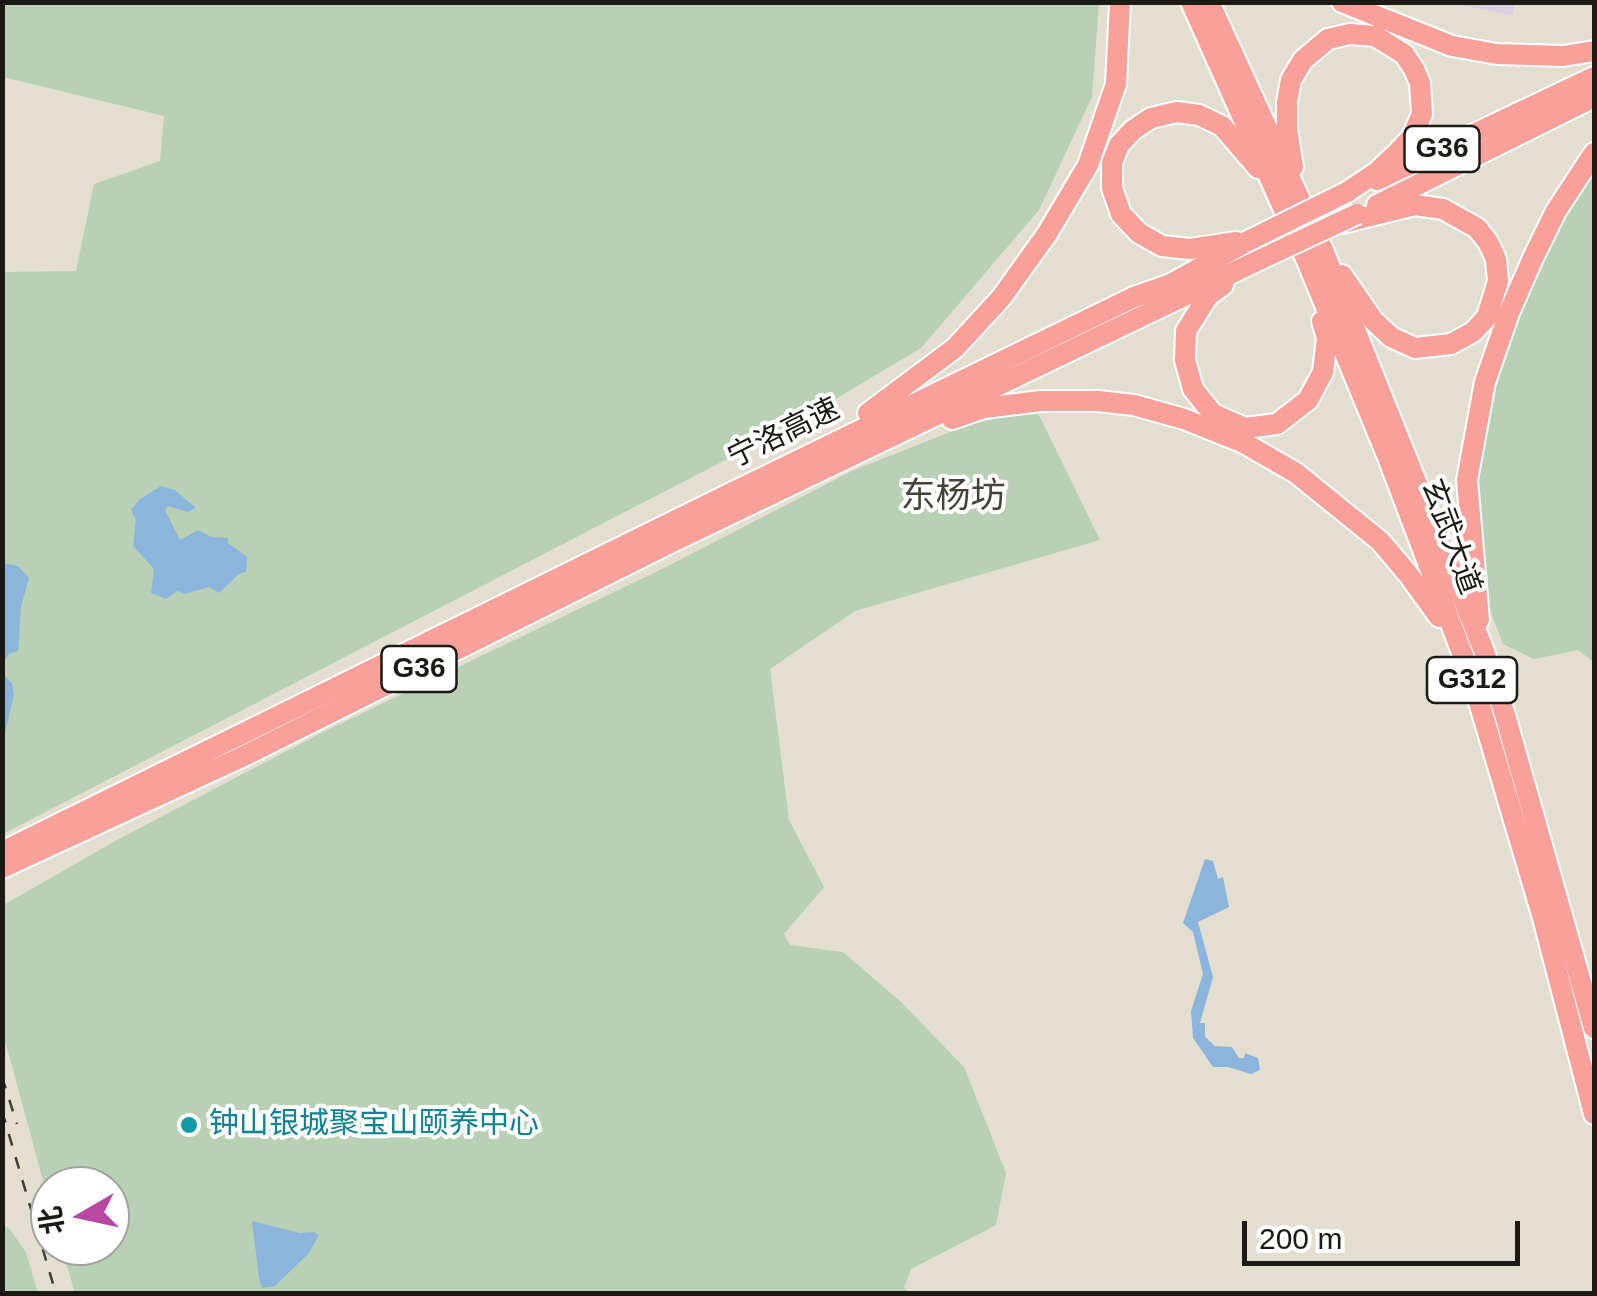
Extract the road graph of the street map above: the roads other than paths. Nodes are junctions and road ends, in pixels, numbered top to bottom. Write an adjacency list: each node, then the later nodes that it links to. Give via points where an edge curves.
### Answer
1 (1120, 2): 18 (highway, via 1116,84 1088,165 1002,298 955,348 886,402)
2 (1191, 2): 10 (highway, 玄武大道 / G312)
3 (1208, 2): 12 (highway, 玄武大道 / G312)
4 (1342, 2): 5 (highway, via 1452,46 1531,55)
5 (1594, 51)
6 (1594, 77): 8 (highway, 宁洛高速 / G36)
7 (1594, 97): 8 (highway, 宁洛高速 / G36)
8 (1542, 112): 11 (highway, 宁洛高速 / G36); 13 (highway, 宁洛高速 / G36)
9 (1594, 153): 19 (highway, via 1560,205 1509,313 1473,437 1469,526)
10 (1273, 185): 14 (highway, via 1222,126 1199,115 1151,118 1119,145 1112,188 1121,214 1138,233 1162,246 1190,249); 16 (highway, 玄武大道 / G312)
11 (1347, 192): 12 (highway, via 1397,153 1422,114 1420,83 1404,54 1375,36 1350,34 1318,45 1292,80 1286,129); 14 (highway, 宁洛高速 / G36, bridge)
12 (1306, 216): 13 (highway, via 1349,288 1391,337 1415,348 1451,344 1488,317 1496,260 1477,228 1414,205); 19 (highway, 玄武大道 / G312)
13 (1358, 216): 15 (highway, 宁洛高速 / G36, bridge)
14 (1248, 241): 18 (highway, 宁洛高速 / G36)
15 (1257, 261): 16 (highway, via 1208,296 1186,331 1193,389 1212,414 1245,428 1277,424 1308,400 1322,372 1327,338); 17 (highway, 宁洛高速 / G36)
16 (1307, 261): 20 (highway, 玄武大道 / G312)
17 (833, 464): 20 (highway, via 997,406 1098,401 1184,419 1296,473 1380,541 1436,612); 22 (highway, 宁洛高速 / G36)
18 (724, 496): 21 (highway, 宁洛高速 / G36)
19 (1484, 651): 23 (highway, 玄武大道 / G312)
20 (1473, 682): 24 (highway, 玄武大道 / G312)
21 (2, 852)
22 (2, 868)
23 (1594, 1028)
24 (1594, 1114)

